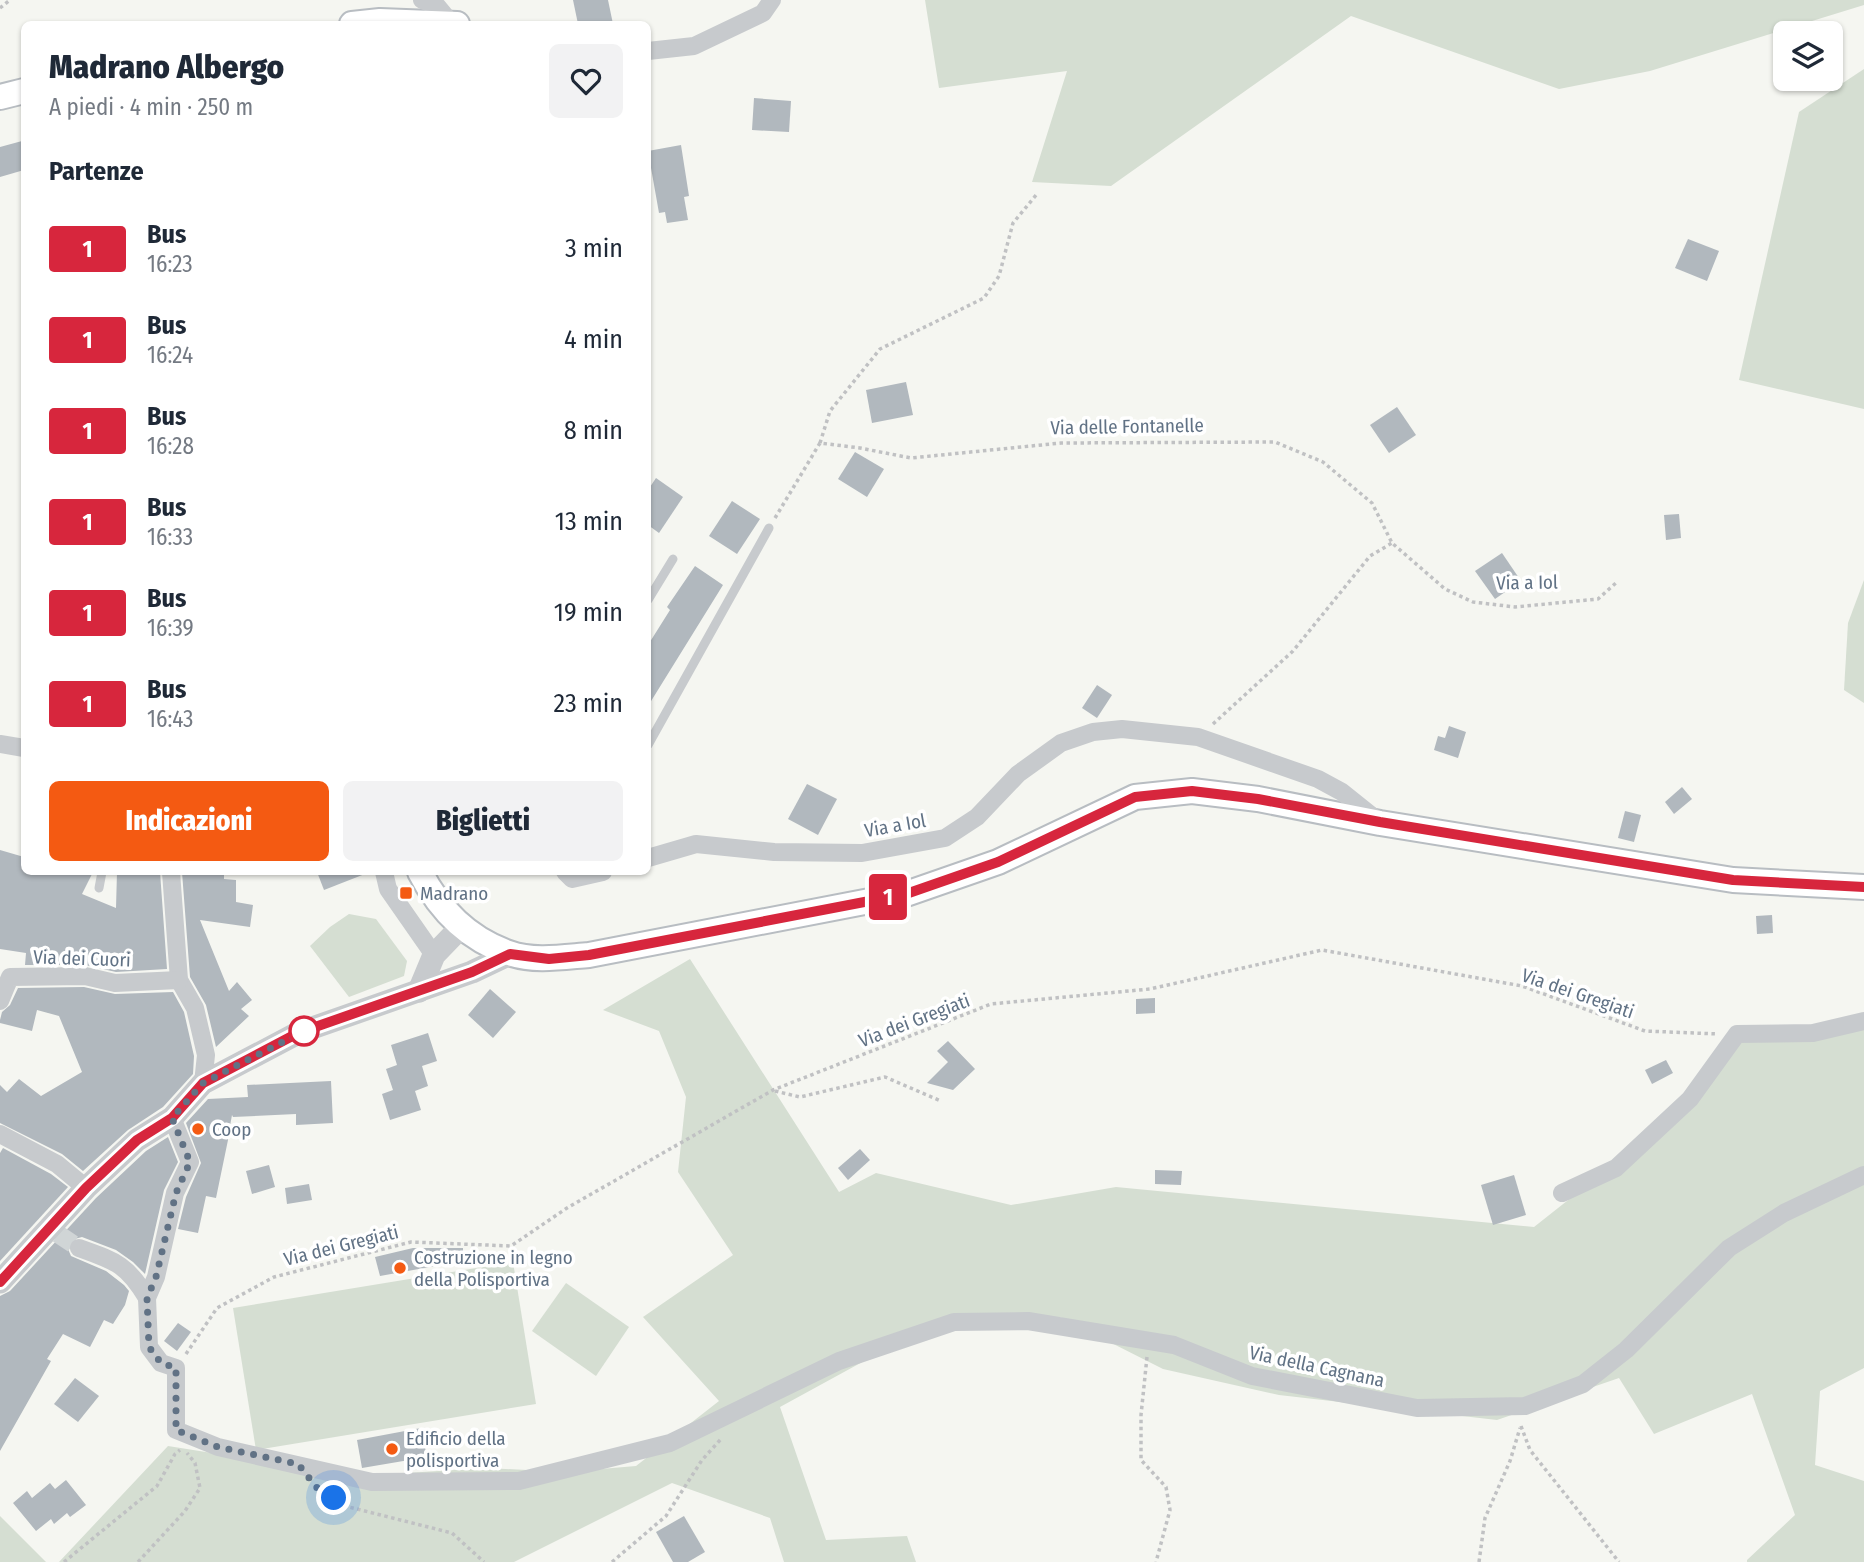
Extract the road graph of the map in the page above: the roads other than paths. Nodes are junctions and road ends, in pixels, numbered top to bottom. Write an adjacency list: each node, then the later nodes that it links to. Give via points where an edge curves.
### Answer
1 (422, 0): 3 (street, via 437,6)
2 (772, 0): 4 (street, via 763,13 694,46)
3 (451, 21)
4 (651, 51)
5 (21, 92): 6 (main road)
6 (0, 97)
7 (769, 528): 10 (lane)
8 (673, 559): 9 (lane)
9 (651, 595)
10 (651, 740)
11 (0, 744): 12 (street)
12 (21, 748)
13 (1380, 822): 14 (street, Via a Iol, via 1318,779 1198,737 1122,729 1093,732 1061,743 945,838 862,853 774,852 696,844); 21 (main road, via 1733,880); 24 (main road, via 1192,791 1135,797 998,862 906,894 589,955 549,959)
14 (651, 857)
15 (101, 875): 22 (lane)
16 (171, 875): 26 (street)
17 (385, 875): 25 (street, via 388,889)
18 (422, 875): 23 (main road)
19 (568, 875): 20 (street, via 572,879)
20 (590, 875)
21 (1864, 887)
22 (99, 888)
23 (461, 928): 24 (main road); 25 (street)
24 (510, 954): 27 (street)
25 (434, 955): 27 (street)
26 (179, 980): 28 (street, Via dei Cuori, via 115,983 85,976 10,977); 30 (street, via 195,1008 204,1043)
27 (419, 991): 30 (street, via 298,1033)
28 (0, 1001)
29 (1864, 1021): 35 (street, via 1813,1033 1737,1034 1690,1099 1616,1168)
30 (203, 1083): 31 (street)
31 (172, 1118): 34 (street, via 137,1140); 38 (street, via 190,1162 176,1193)
32 (0, 1134): 34 (street, via 49,1159)
33 (1864, 1175): 38 (street, Via della Cagnana, via 1784,1213 1729,1248 1626,1350 1583,1384 1525,1406 1418,1408 1252,1376 1174,1345 1148,1340 1028,1321 954,1322 839,1361 670,1443 519,1481 372,1482 218,1447 176,1430 176,1368 161,1363 149,1347)
34 (86, 1188): 37 (street, via 54,1231)
35 (1562, 1194)
36 (79, 1248): 38 (street, via 124,1268)
37 (0, 1282)
38 (147, 1298)

